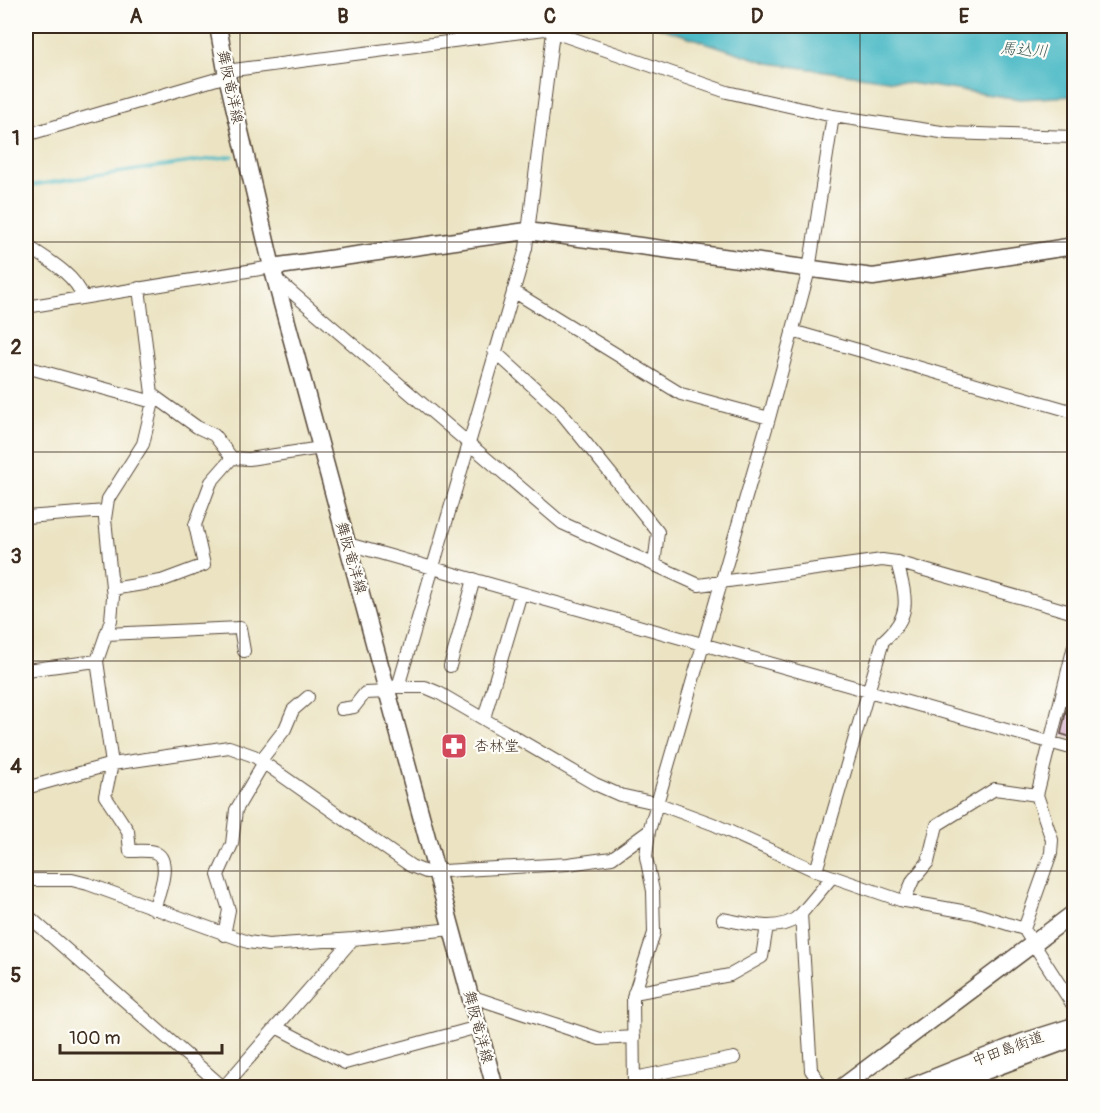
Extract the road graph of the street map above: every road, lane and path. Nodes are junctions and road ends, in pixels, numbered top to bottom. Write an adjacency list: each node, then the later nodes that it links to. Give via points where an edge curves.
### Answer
1 (218, 26): 3 (street, 舞阪竜洋線)
2 (553, 32): 3 (street, via 545,29); 4 (street, via 727,92); 7 (street)
3 (226, 74): 5 (street); 11 (street, 舞阪竜洋線)
4 (833, 116): 6 (street, via 948,133); 10 (street)
5 (26, 133)
6 (1074, 137)
7 (527, 231): 10 (street); 11 (street); 13 (street)
8 (26, 245): 14 (street, via 54,263 81,290)
9 (1074, 246): 10 (street, via 873,277)
10 (809, 270): 16 (street)
11 (274, 272): 12 (street); 22 (street); 23 (street, 舞阪竜洋線)
12 (139, 288): 14 (street); 19 (street)
13 (513, 291): 17 (street); 21 (street, via 681,394)
14 (83, 297): 15 (street)
15 (26, 307)
16 (792, 330): 20 (street); 21 (street)
17 (494, 351): 22 (street); 29 (street, via 559,410 658,532)
18 (26, 367): 19 (street)
19 (153, 399): 24 (street, via 214,435); 25 (street, via 143,444 108,500)
20 (1074, 412)
21 (769, 418): 32 (street)
22 (468, 442): 29 (street, via 562,523); 30 (street)
23 (321, 448): 24 (street); 27 (street, 舞阪竜洋線)
24 (232, 458): 33 (street, via 211,482 195,525 204,565 161,581)
25 (106, 511): 26 (street); 33 (street)
26 (26, 517)
27 (348, 544): 30 (street); 43 (street, 舞阪竜洋線)
28 (897, 562): 32 (street, via 882,560); 35 (street); 44 (street, via 906,607 901,621 882,641)
29 (654, 565): 32 (street, via 699,585)
30 (432, 568): 31 (street); 43 (street)
31 (474, 579): 34 (street); 41 (street)
32 (720, 582): 37 (street)
33 (112, 589): 36 (street, via 111,620)
34 (521, 593): 37 (street); 47 (street)
35 (1074, 613)
36 (106, 634): 39 (street, via 240,628); 40 (street)
37 (701, 644): 44 (street); 54 (street)
38 (1074, 646): 48 (street)
39 (244, 651)
40 (97, 661): 42 (street); 51 (street)
41 (450, 666)
42 (26, 669)
43 (391, 689): 46 (street, via 365,693 354,707); 47 (street, via 425,687); 56 (street, 舞阪竜洋線)
44 (868, 690): 48 (street); 57 (street)
45 (308, 697): 50 (street, via 293,710 285,729)
46 (341, 709)
47 (484, 718): 54 (street, via 595,784 620,795)
48 (1048, 741): 49 (street); 53 (street)
49 (1074, 749)
50 (262, 761): 51 (street, via 229,747); 56 (street, via 411,866 419,871); 69 (street, via 236,810 232,844 218,875 229,910)
51 (112, 764): 52 (street); 61 (street, via 105,796 128,831 130,851 154,852 161,857 165,875)
52 (26, 788)
53 (1037, 795): 60 (street, via 995,789 937,825 928,862 913,880); 68 (street, via 1052,840 1051,853)
54 (656, 803): 55 (street); 57 (street, via 714,824)
55 (648, 831): 56 (street, via 612,858); 72 (street, via 646,857 653,891 654,933)
56 (437, 871): 67 (street, 舞阪竜洋線)
57 (816, 871): 58 (street)
58 (832, 877): 60 (street); 64 (street)
59 (26, 880): 61 (street, via 72,880)
60 (904, 901): 68 (street, via 973,914)
61 (154, 909): 69 (street)
62 (1074, 913): 71 (street)
63 (26, 914): 82 (street)
64 (801, 914): 66 (street, via 796,919); 84 (street, via 811,1071)
65 (723, 919): 66 (street)
66 (767, 926): 72 (street, via 762,957 730,975)
67 (452, 929): 70 (street); 73 (street, 舞阪竜洋線)
68 (1024, 929): 71 (street)
69 (224, 935): 70 (street, via 268,945)
70 (353, 939): 77 (street)
71 (1034, 944): 74 (street); 85 (street)
72 (634, 993): 78 (street)
73 (470, 996): 76 (street, 舞阪竜洋線); 78 (street, via 600,1039)
74 (1074, 1007)
75 (1074, 1026): 86 (street, 中田島街道)
76 (478, 1027): 77 (street, via 345,1063); 83 (street, 舞阪竜洋線)
77 (276, 1028): 82 (street)
78 (634, 1037): 81 (street)
79 (1074, 1038): 87 (street, 中田島街道)
80 (734, 1058): 81 (street)
81 (634, 1083)
82 (224, 1087)
83 (495, 1088)
84 (823, 1088)
85 (841, 1088)
86 (908, 1088)
87 (940, 1088)

